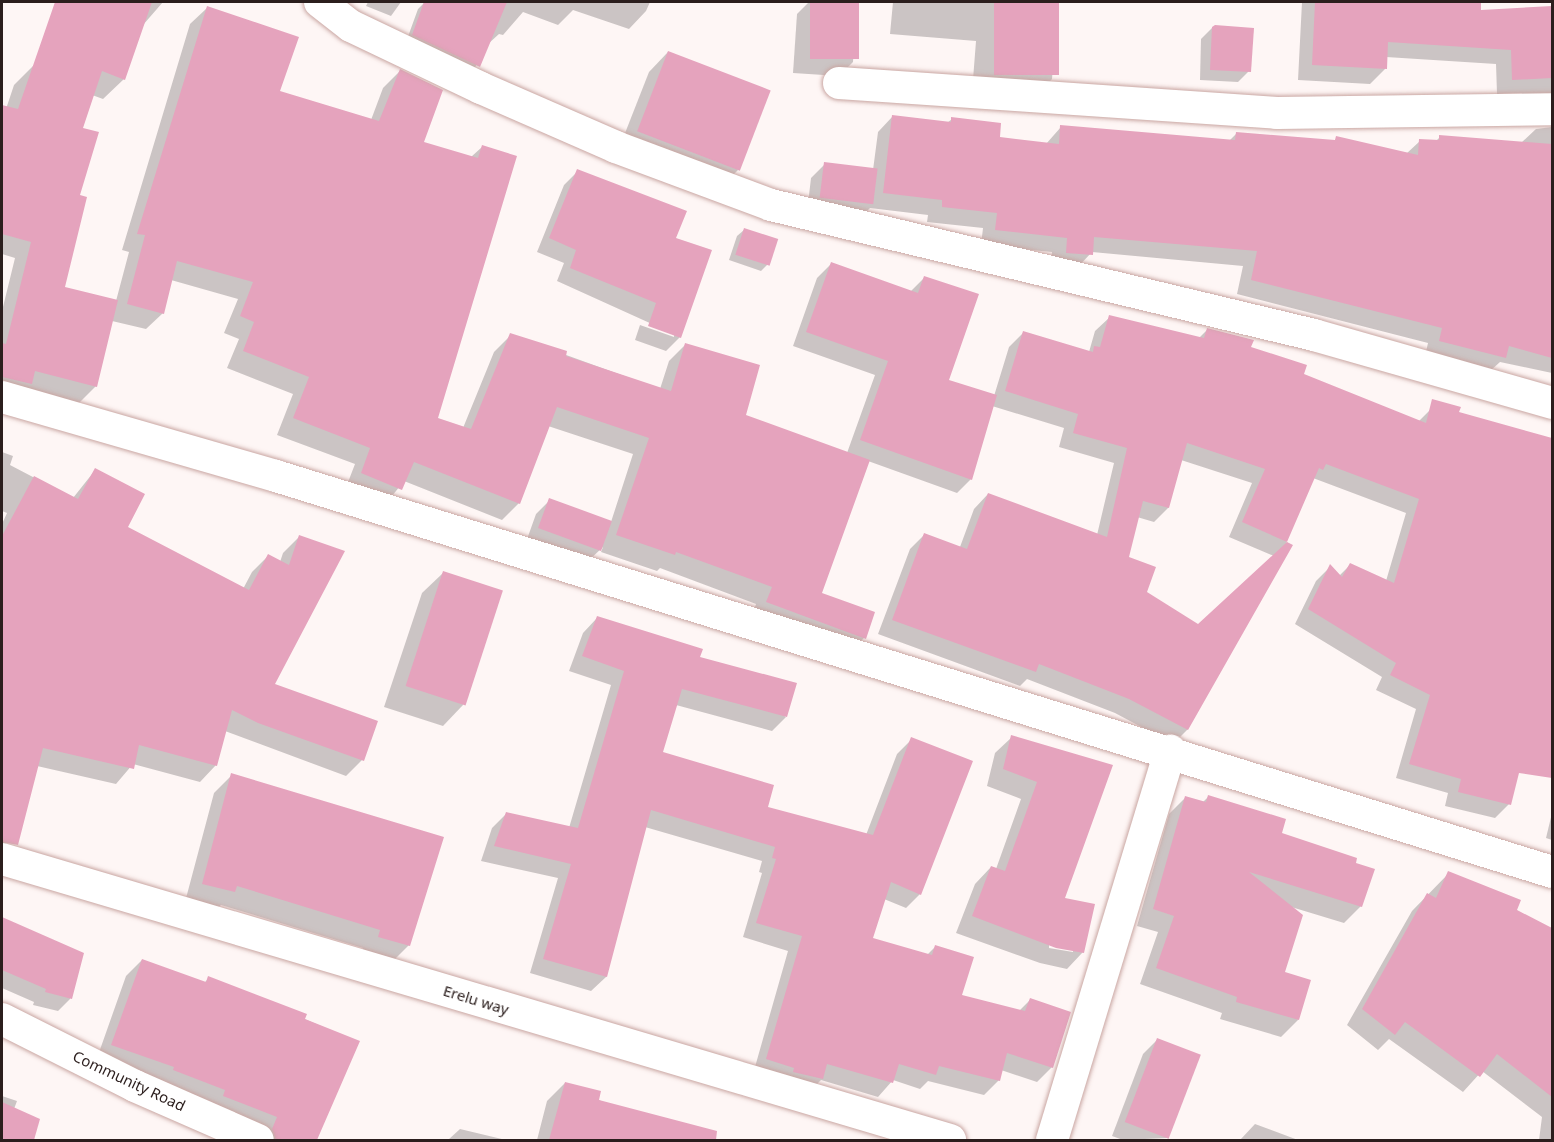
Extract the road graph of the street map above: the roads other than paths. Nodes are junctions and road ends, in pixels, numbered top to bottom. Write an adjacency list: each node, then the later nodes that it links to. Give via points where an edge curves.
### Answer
1 (320, 2): 5 (street, via 351,26 481,88 616,147 771,205 1314,335)
2 (839, 83): 3 (street, via 1277,113)
3 (1552, 109)
4 (2, 397): 6 (street, via 288,480)
5 (1552, 403)
6 (1170, 751): 8 (street); 12 (street)
7 (2, 859): 11 (street, Erelu way)
8 (1552, 872)
9 (2, 1019): 10 (street, Community Road, via 135,1086)
10 (258, 1140)
11 (950, 1140)
12 (1052, 1140)

